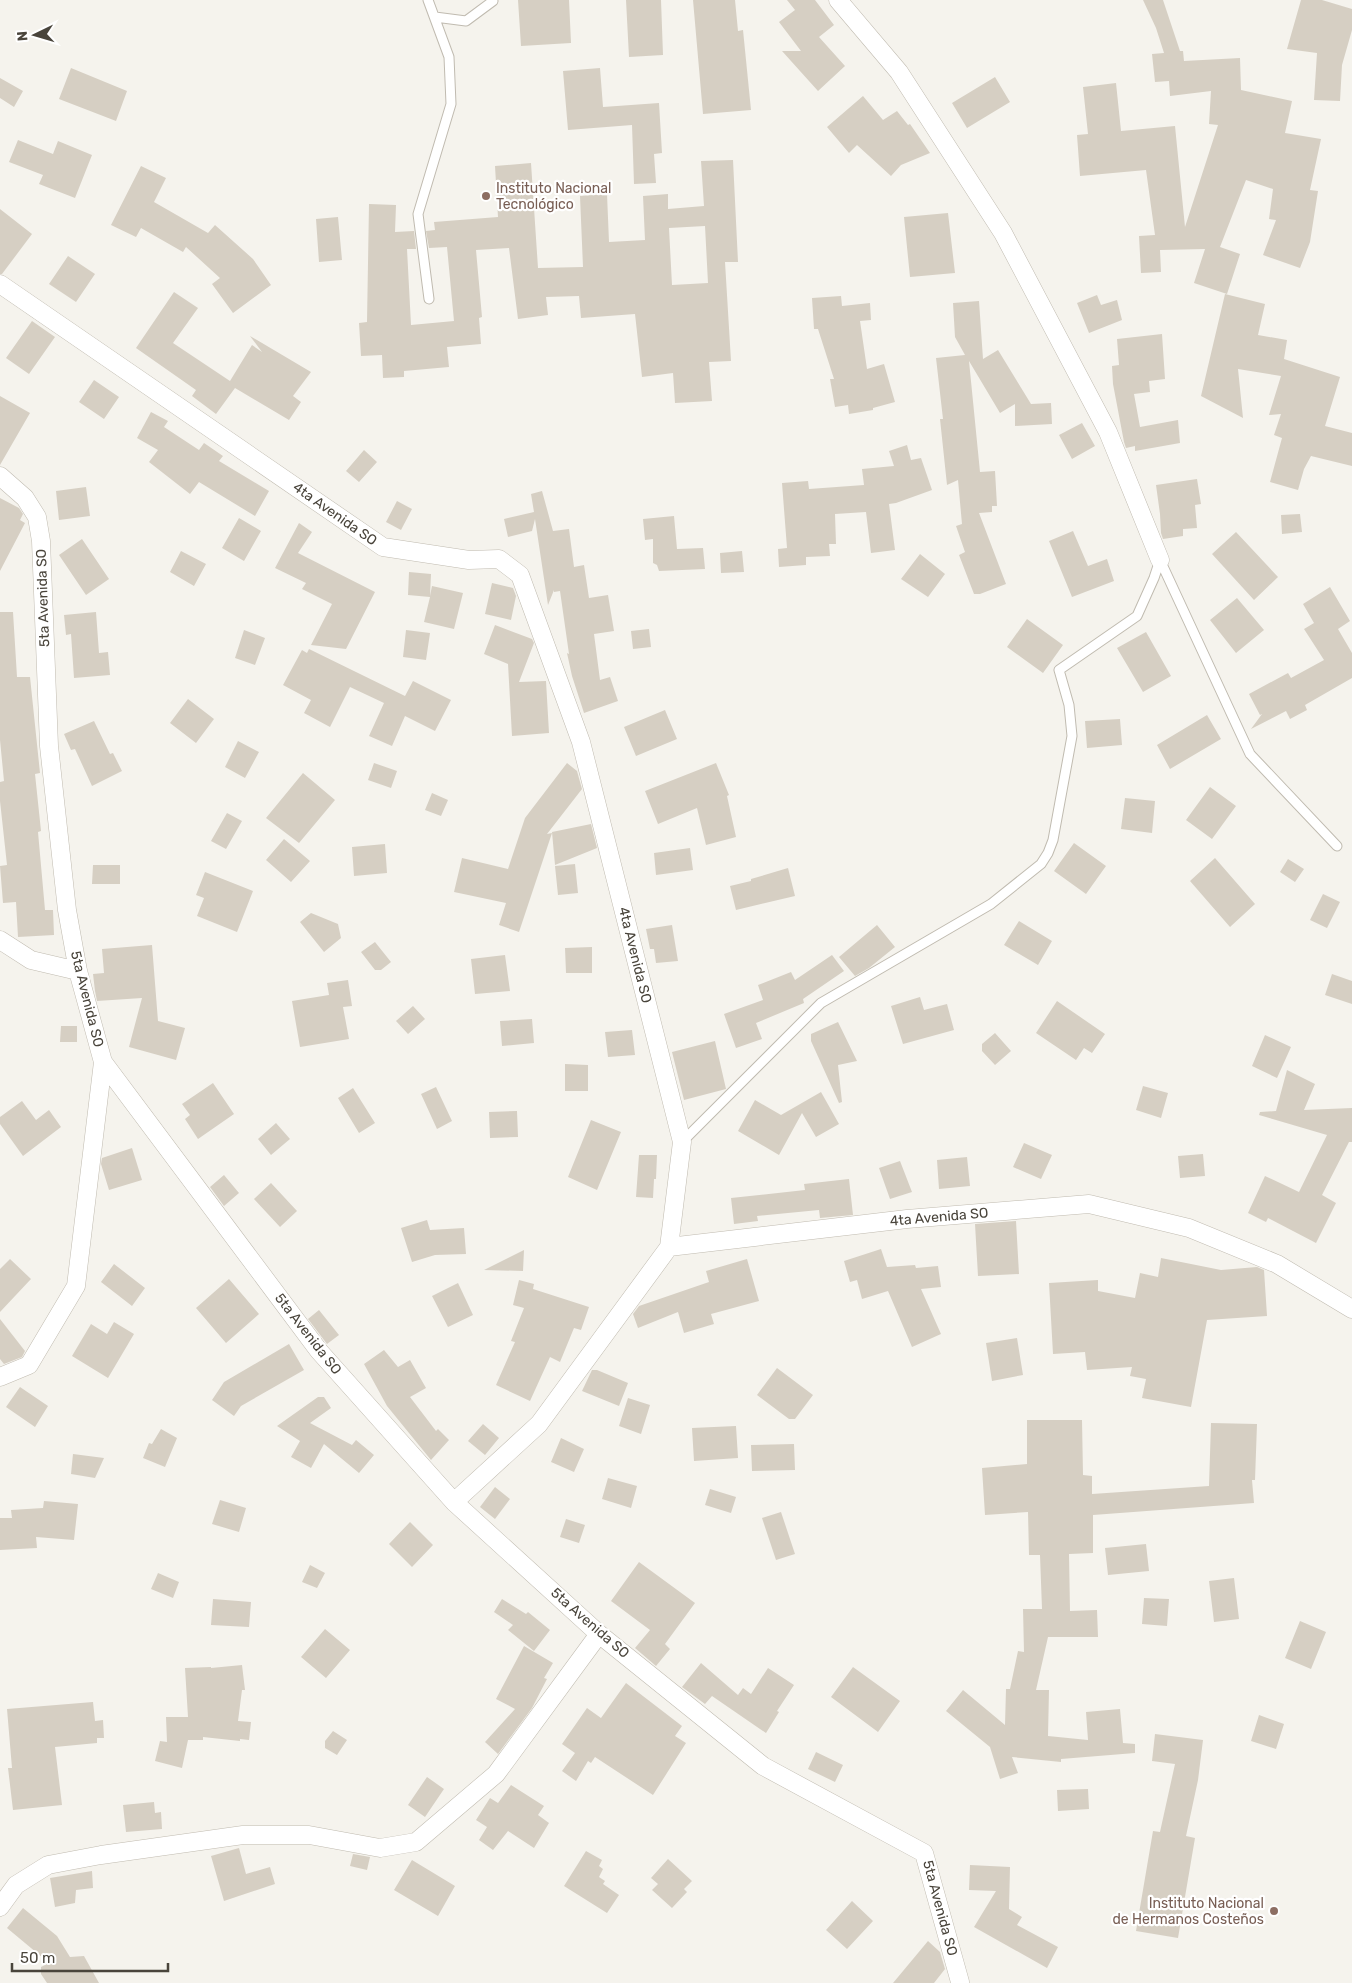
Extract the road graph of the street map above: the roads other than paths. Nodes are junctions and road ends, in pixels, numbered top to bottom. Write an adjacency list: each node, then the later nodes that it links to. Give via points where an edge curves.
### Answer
1 (428, 0): 4 (lane)
2 (838, 0): 8 (street, via 899,72 1003,233 1108,432)
3 (493, 1): 4 (lane, via 466,20)
4 (435, 18): 6 (lane, via 450,57 451,104 418,214)
5 (0, 284): 13 (street, 4ta Avenida SO, via 383,547 470,560 499,559 520,575 581,742)
6 (429, 298)
7 (0, 476): 11 (street, 5ta Avenida SO, via 25,498 37,517 41,541 49,746 67,910)
8 (1160, 560): 9 (lane, via 1250,754); 13 (lane, via 1137,616 1059,670 1069,705 1072,736 1053,840 1041,864 991,904 821,1003)
9 (1337, 846)
10 (0, 940): 11 (street, via 31,960)
11 (78, 971): 12 (street, 5ta Avenida SO)
12 (104, 1062): 16 (street, via 76,1286 29,1365); 17 (street, 5ta Avenida SO, via 319,1351)
13 (682, 1142): 14 (street, 4ta Avenida SO)
14 (668, 1247): 15 (street, 4ta Avenida SO, via 907,1219 1089,1204 1189,1228 1277,1264); 17 (street, via 539,1424)
15 (1352, 1309)
16 (0, 1377)
17 (454, 1502): 18 (street, 5ta Avenida SO)
18 (599, 1634): 19 (street, via 496,1774 416,1842 380,1848 309,1835 243,1835 101,1855 48,1865 16,1886); 20 (street, 5ta Avenida SO, via 763,1766 924,1853)
19 (0, 1907)
20 (960, 1982)

